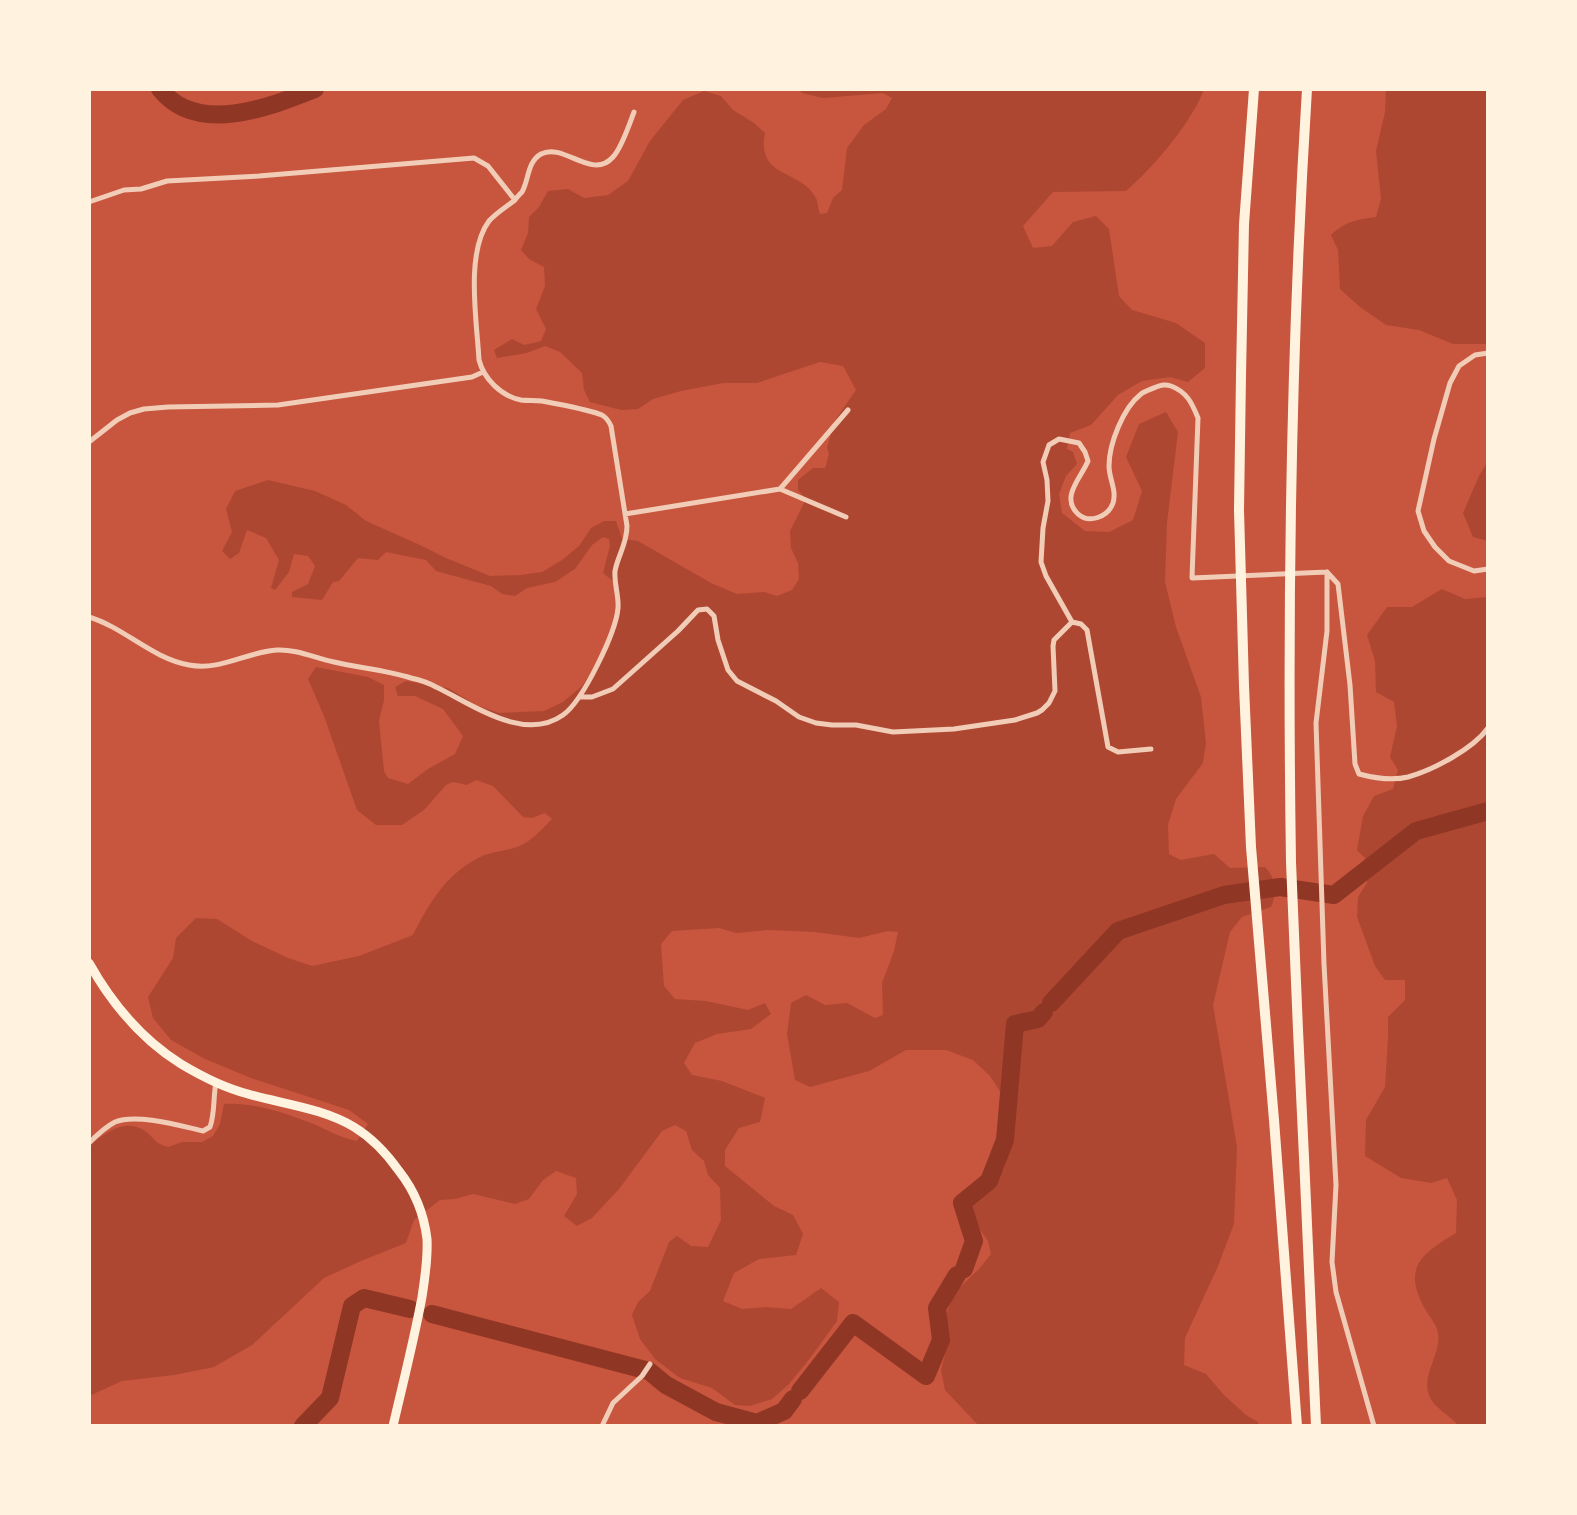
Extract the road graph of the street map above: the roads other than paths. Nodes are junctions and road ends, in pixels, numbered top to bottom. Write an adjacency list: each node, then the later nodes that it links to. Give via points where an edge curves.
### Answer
1 (1254, 89): 26 (highway, via 1244,224 1239,510 1244,686 1251,847)
2 (1307, 89): 27 (highway, via 1290,519 1292,863)
3 (635, 113): 4 (street, via 618,150 606,163 588,164 555,151 543,152)
4 (514, 200): 5 (street, via 488,166 474,158 167,181); 7 (street, via 486,226 474,265)
5 (89, 202)
6 (1488, 353): 13 (street, via 1459,366 1450,383 1418,511 1423,531 1449,561 1474,571)
7 (483, 372): 9 (street, via 278,405 144,409 117,420); 11 (street, via 511,397 567,405 607,417)
8 (848, 410): 10 (street)
9 (89, 442)
10 (780, 489): 11 (street); 12 (street)
11 (625, 514): 17 (street, via 627,537 615,576 617,619)
12 (846, 517)
13 (1488, 569)
14 (1327, 572): 16 (street, via 1192,578 1198,418 1180,390 1166,384 1142,393 1118,427 1109,468 1112,505 1102,516 1080,516 1072,506 1073,487 1088,461 1079,443 1059,439 1049,445 1043,462 1048,501 1041,562); 18 (street, via 1338,584 1359,774 1406,777 1476,742); 28 (street, via 1327,631 1316,723 1336,1185 1332,1262 1336,1292)
15 (89, 617): 17 (street, via 189,665 231,663 276,650 290,651 409,677 435,685 479,710 536,726 563,715)
16 (1072, 622): 17 (street, via 1054,640 1055,691 1049,703 1037,713 991,724 893,732 799,717 737,681 727,670 714,616 707,609 698,610 613,690); 19 (street, via 1087,630 1108,747 1118,752)
17 (580, 697)
18 (1488, 728)
19 (1151, 749)
20 (89, 963): 21 (main road, via 116,1005 154,1045)
21 (216, 1082): 22 (street, via 210,1127 203,1130 129,1118 104,1129); 24 (main road, via 354,1127 388,1156 409,1184 427,1239 426,1271)
22 (89, 1143)
23 (650, 1364): 25 (street, via 613,1403)
24 (393, 1426)
25 (602, 1426)
26 (1297, 1426)
27 (1316, 1426)
28 (1374, 1426)

